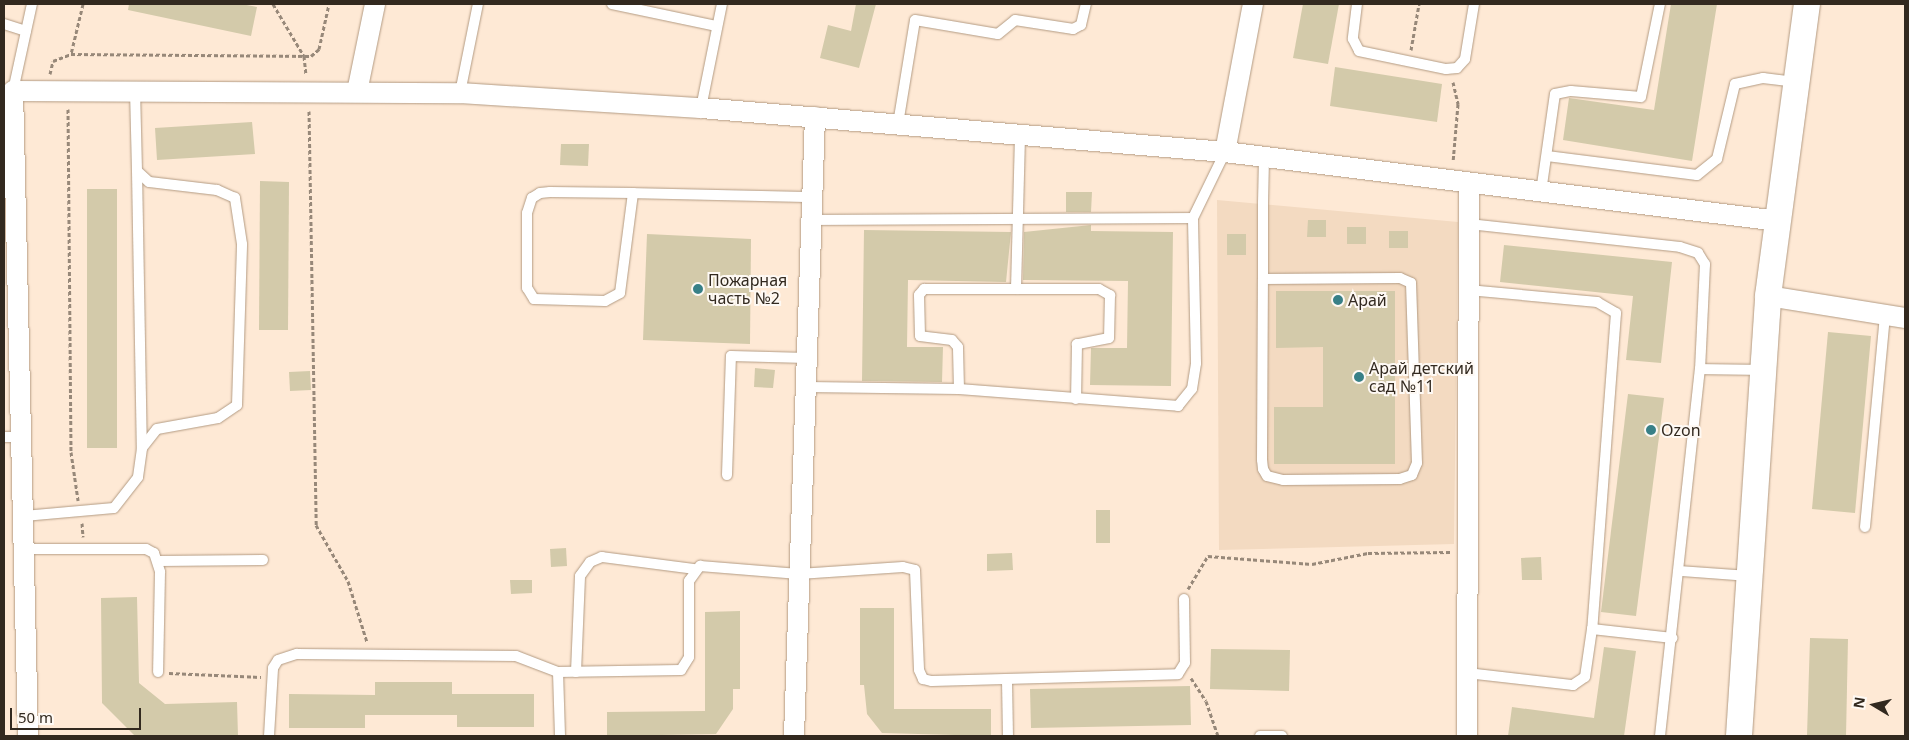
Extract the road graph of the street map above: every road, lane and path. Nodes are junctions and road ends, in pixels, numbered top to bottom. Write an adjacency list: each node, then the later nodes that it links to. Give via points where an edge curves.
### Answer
1 (32, 4): 18 (lane)
2 (84, 4): 19 (path)
3 (273, 4): 20 (path)
4 (329, 4): 20 (path, via 317,54)
5 (375, 4): 28 (street)
6 (478, 4): 30 (lane)
7 (612, 4): 17 (lane)
8 (722, 4): 17 (lane)
9 (1086, 4): 33 (lane, via 1081,25 1073,29 1015,20 998,34 915,20)
10 (1253, 4): 35 (street)
11 (1357, 4): 21 (lane, via 1355,46 1364,54)
12 (1419, 4): 21 (path)
13 (1474, 4): 22 (lane, via 1465,59)
14 (1660, 4): 36 (lane, via 1644,93 1631,100 1559,90 1550,124)
15 (1807, 4): 23 (street)
16 (4, 24): 18 (lane)
17 (716, 26): 31 (lane)
18 (26, 31): 24 (lane)
19 (71, 54): 20 (path); 25 (path, via 53,61)
20 (304, 56): 29 (path)
21 (1409, 62): 22 (lane)
22 (1452, 69): 39 (path, via 1458,104 1452,158)
23 (1795, 82): 36 (lane, via 1763,78 1735,84 1717,159 1697,175); 46 (street)
24 (9, 91): 25 (street); 60 (street)
25 (46, 91): 26 (street)
26 (68, 91): 27 (street); 63 (path, via 71,452)
27 (135, 92): 29 (street); 38 (lane)
28 (357, 92): 29 (street); 30 (street)
29 (309, 93): 78 (path, via 316,525 348,581)
30 (460, 93): 31 (street)
31 (701, 108): 32 (street)
32 (814, 117): 33 (street); 42 (street)
33 (898, 124): 34 (street)
34 (1020, 134): 35 (street); 45 (lane)
35 (1225, 152): 37 (street); 43 (lane)
36 (1547, 156): 40 (lane)
37 (1264, 158): 39 (street); 48 (lane)
38 (138, 171): 61 (lane); 61 (lane, via 149,182 216,190 235,198 242,244 237,405 218,418 158,429)
39 (1463, 183): 40 (street); 47 (street)
40 (1541, 192): 46 (street)
41 (633, 193): 41 (lane, via 550,192 532,198 527,213 527,288 534,299 605,301 620,294); 42 (lane)
42 (812, 197): 44 (street)
43 (1193, 218): 45 (lane); 59 (lane, via 1192,389 1178,406)
44 (811, 220): 45 (lane); 54 (street)
45 (1018, 221): 49 (lane)
46 (1778, 221): 51 (street)
47 (1469, 224): 50 (street); 55 (lane, via 1680,247 1698,253 1705,264)
48 (1263, 280): 48 (lane, via 1262,460 1266,476 1283,480 1400,479 1412,475 1417,464 1411,283 1400,278)
49 (1016, 289): 58 (lane, via 921,292 918,333 923,338 956,343); 59 (lane, via 1099,288 1110,295 1109,338 1077,344)
50 (1468, 290): 68 (street); 76 (lane, via 1597,302 1616,313)
51 (1768, 296): 52 (street); 56 (street)
52 (1885, 315): 53 (street); 65 (lane)
53 (1905, 318)
54 (807, 358): 57 (street); 62 (lane, via 731,356)
55 (1700, 369): 56 (lane); 72 (lane)
56 (1761, 370): 74 (street)
57 (807, 387): 58 (lane); 73 (street)
58 (959, 389): 59 (lane)
59 (1076, 399)
60 (13, 437): 64 (street)
61 (142, 448): 63 (lane, via 138,477 114,508)
62 (727, 475)
63 (81, 512): 64 (lane); 67 (path)
64 (24, 516): 66 (street)
65 (1865, 527)
66 (25, 549): 67 (lane); 86 (street)
67 (84, 549): 70 (lane, via 146,549)
68 (1466, 552): 75 (path, via 1368,553 1312,564 1208,556); 83 (street)
69 (263, 560): 70 (lane)
70 (159, 561): 80 (lane)
71 (694, 569): 73 (lane, via 707,566); 82 (lane, via 689,580 690,657 686,667); 82 (lane, via 602,557 590,562 580,576)
72 (1680, 570): 74 (lane); 77 (lane)
73 (799, 574): 85 (lane, via 903,567 915,570 923,679); 89 (street)
74 (1748, 576): 96 (street)
75 (1184, 598): 79 (lane)
76 (1592, 629): 77 (lane); 83 (lane, via 1585,677 1573,685)
77 (1672, 638): 95 (lane)
78 (369, 655): 81 (lane, via 516,656); 84 (lane, via 287,656 278,660)
79 (1184, 668): 85 (lane, via 1173,674); 91 (path, via 1206,701)
80 (158, 672): 84 (path)
81 (558, 672): 82 (lane); 88 (lane)
82 (576, 672)
83 (1467, 672): 94 (street)
84 (271, 678): 87 (lane)
85 (1007, 680): 90 (lane)
86 (28, 736)
87 (270, 736)
88 (560, 736)
89 (794, 736)
90 (1008, 736)
91 (1218, 736)
92 (1260, 736): 93 (lane)
93 (1282, 736)
94 (1466, 736)
95 (1660, 736)
96 (1738, 736)

